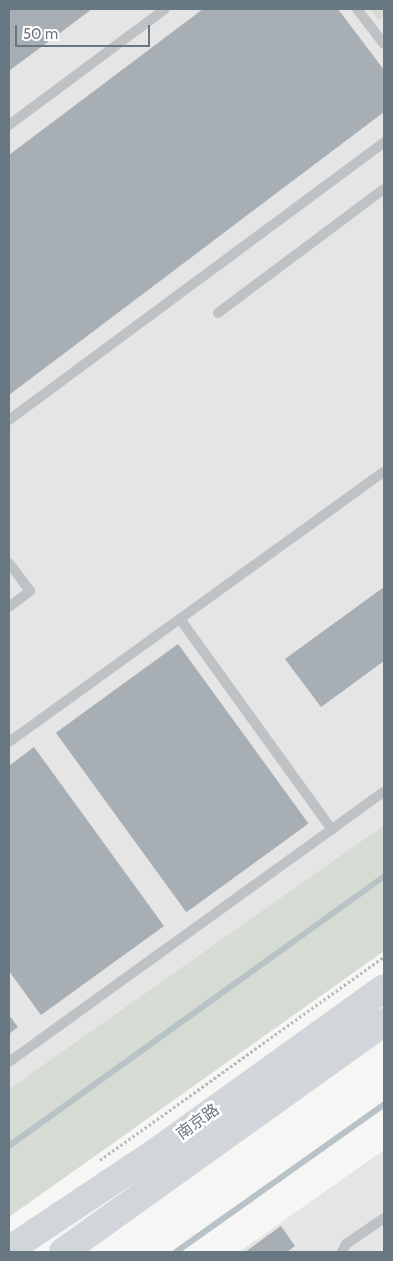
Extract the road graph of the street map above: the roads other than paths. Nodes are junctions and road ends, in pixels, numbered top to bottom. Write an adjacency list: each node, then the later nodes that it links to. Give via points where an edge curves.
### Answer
1 (165, 9): 4 (lane)
2 (357, 9): 3 (lane)
3 (384, 44)
4 (9, 124)
5 (384, 143): 8 (lane)
6 (384, 189): 7 (lane)
7 (218, 313)
8 (9, 420)
9 (384, 472): 12 (lane)
10 (9, 563): 11 (lane, via 30,591)
11 (9, 607)
12 (180, 619): 13 (lane); 15 (lane)
13 (9, 742)
14 (384, 792): 15 (lane)
15 (332, 830): 18 (lane)
16 (384, 988): 20 (main road, 南京路, via 152,1154)
17 (384, 1022): 21 (main road, 南京路)
18 (9, 1062)
19 (384, 1218): 22 (lane, via 346,1244)
20 (9, 1250)
21 (63, 1252)
22 (342, 1252)

